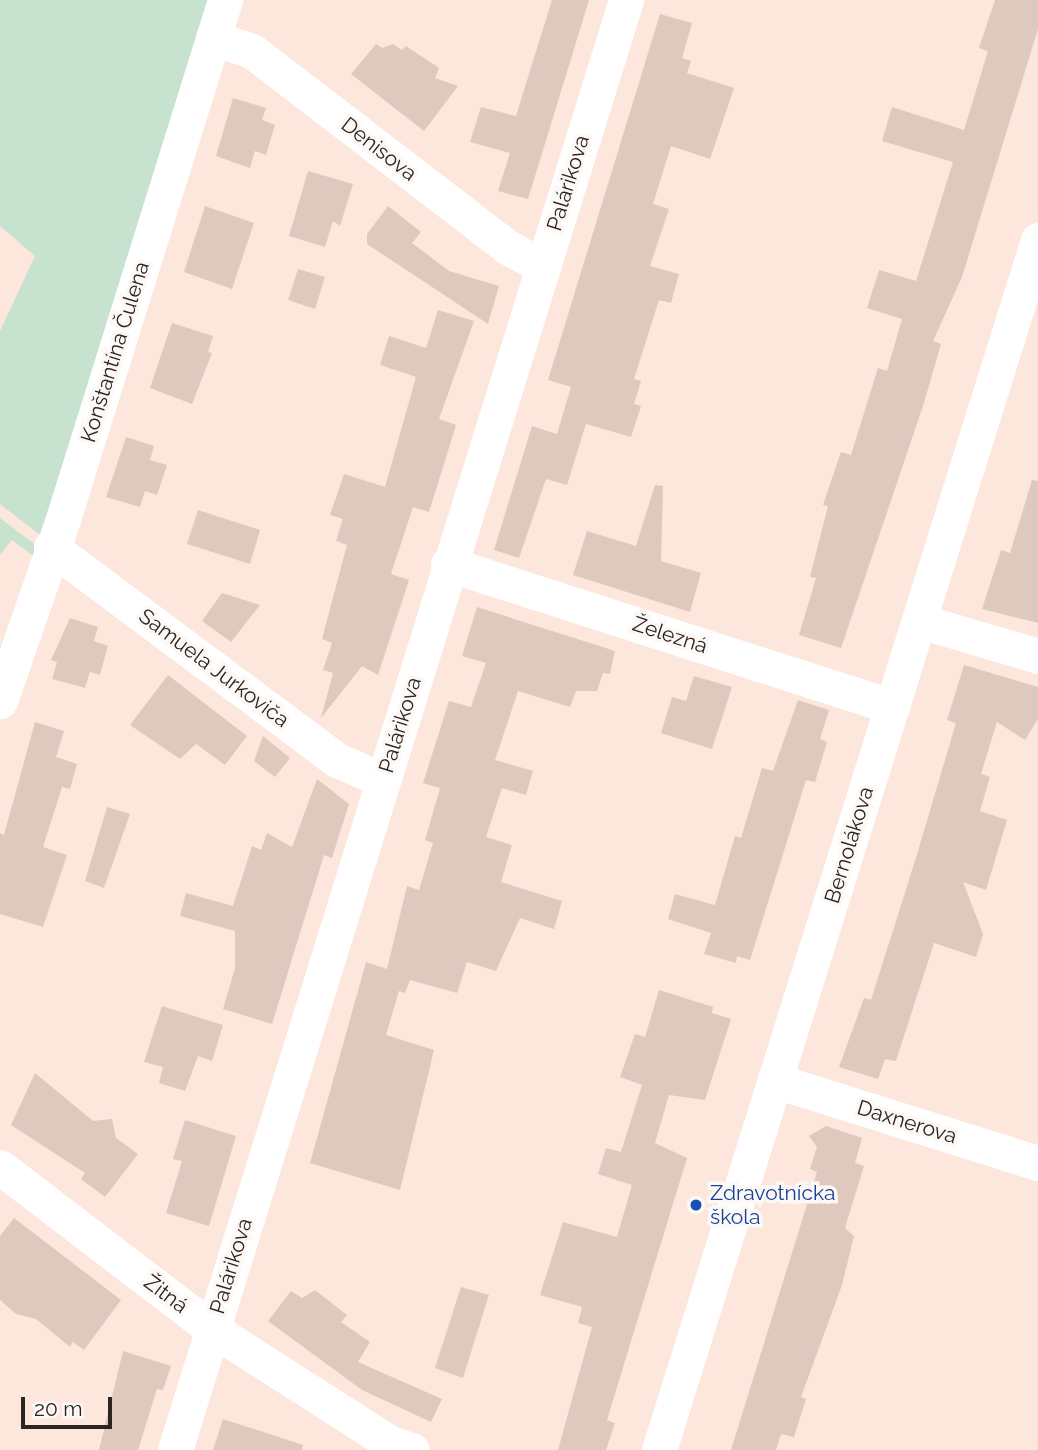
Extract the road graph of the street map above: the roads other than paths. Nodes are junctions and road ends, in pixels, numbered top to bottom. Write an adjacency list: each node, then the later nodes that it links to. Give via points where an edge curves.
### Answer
1 (225, 0): 3 (street, Konštantína Čulena)
2 (626, 0): 5 (street, Palárikova)
3 (213, 38): 5 (street, Denisova, via 252,51 507,247); 6 (street, Konštantína Čulena)
4 (1038, 240): 8 (street, Bernolákova)
5 (542, 266): 7 (street, Palárikova)
6 (51, 547): 10 (street, Konštantína Čulena); 12 (street, Samuela Jurkoviča, via 337,760)
7 (449, 564): 11 (street, Železná); 12 (street, Palárikova)
8 (920, 621): 9 (street); 11 (street, Bernolákova)
9 (1038, 656)
10 (0, 701)
11 (893, 706): 13 (street, Bernolákova)
12 (383, 779): 16 (street, Palárikova)
13 (776, 1080): 14 (street, Daxnerova); 19 (street, Bernolákova)
14 (1038, 1163)
15 (0, 1167): 16 (street, Žitná)
16 (212, 1329): 17 (street, Palárikova); 18 (street, Žitná, via 390,1443)
17 (175, 1450)
18 (412, 1450)
19 (659, 1450)

